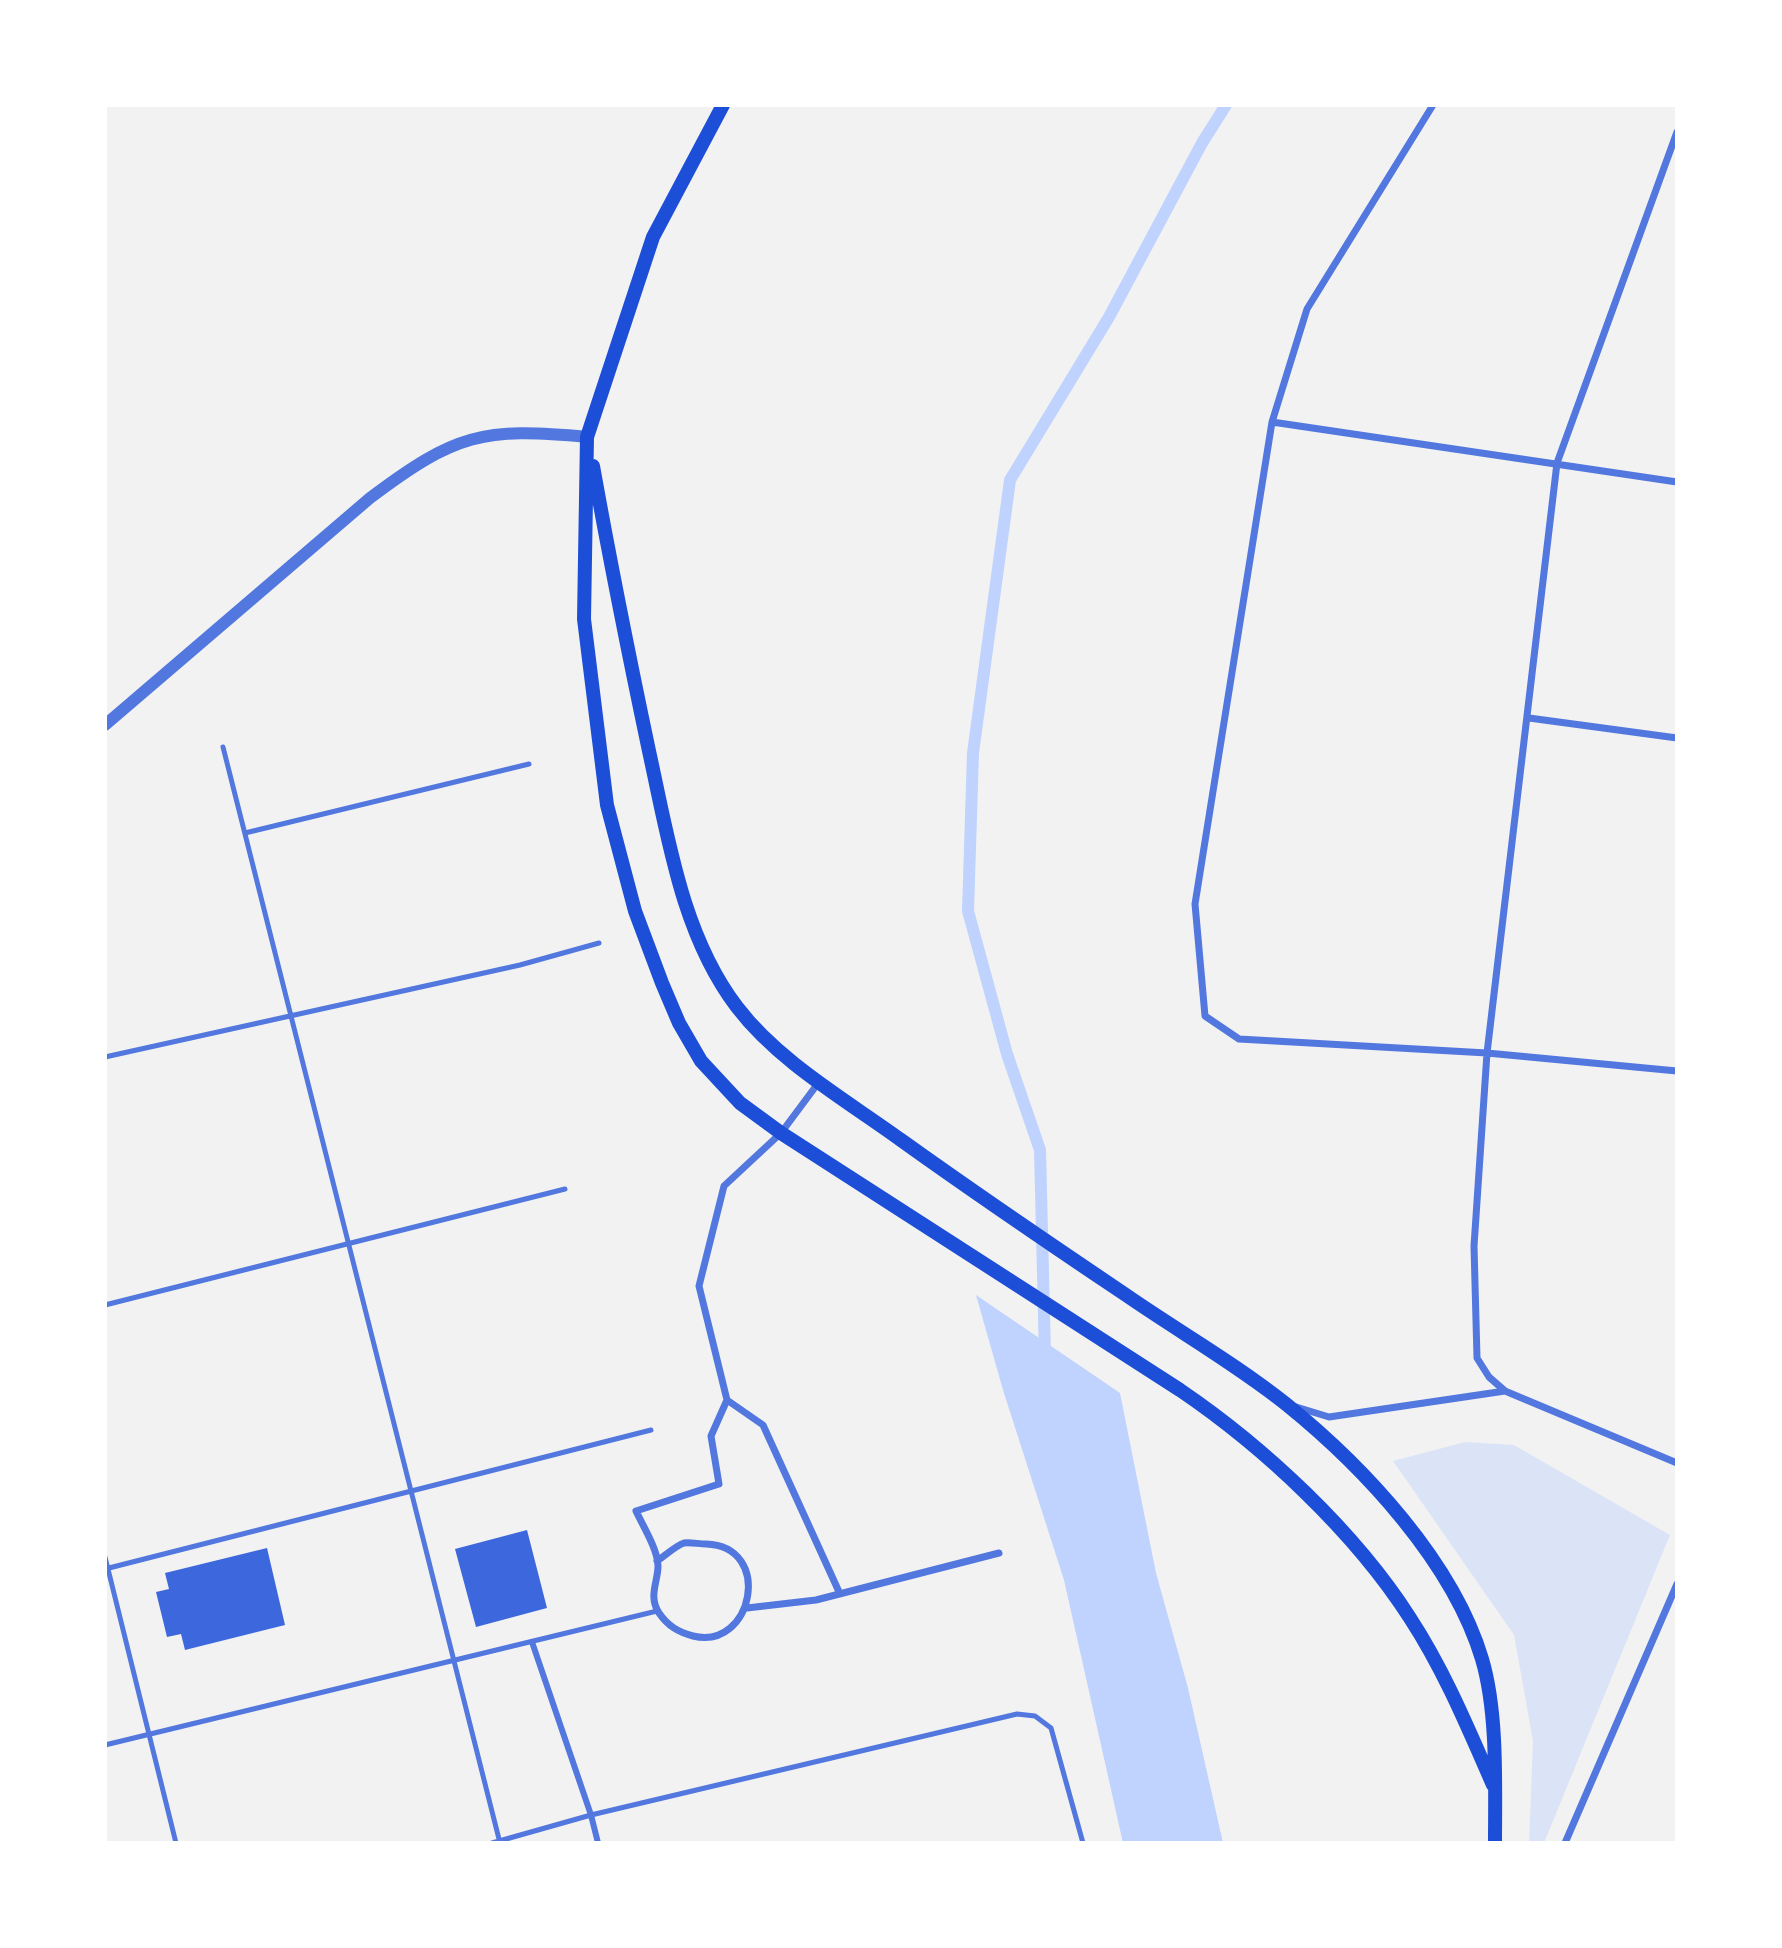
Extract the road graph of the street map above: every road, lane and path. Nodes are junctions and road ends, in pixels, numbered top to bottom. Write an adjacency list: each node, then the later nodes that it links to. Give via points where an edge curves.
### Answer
1 (723, 105): 5 (main road, via 653,237)
2 (1433, 105): 4 (street, via 1307,309)
3 (1677, 132): 6 (street)
4 (1272, 422): 6 (street); 16 (street, via 1195,904 1205,1016 1239,1039)
5 (587, 437): 9 (street, via 495,433 465,440 411,467); 19 (main road, via 668,842 701,947 738,1009 775,1047); 20 (main road, via 584,619 607,806 635,911 679,1023 701,1061 740,1103)
6 (1557, 463): 7 (street); 8 (street)
7 (1677, 482)
8 (1528, 718): 10 (street); 16 (street)
9 (105, 725)
10 (1677, 738)
11 (223, 747): 13 (lane)
12 (529, 764): 13 (lane)
13 (245, 833): 15 (lane)
14 (599, 943): 15 (lane)
15 (292, 1016): 17 (lane); 22 (lane)
16 (1487, 1053): 18 (street); 24 (street, via 1474,1246 1477,1358)
17 (105, 1058)
18 (1677, 1071)
19 (820, 1081): 20 (street); 26 (main road, via 980,1197)
20 (781, 1133): 25 (street, via 724,1186 699,1286); 42 (main road, via 1180,1390 1265,1455 1380,1575 1436,1660)
21 (565, 1189): 22 (lane)
22 (349, 1244): 23 (lane); 29 (lane)
23 (105, 1305)
24 (1505, 1391): 26 (street, via 1329,1417); 28 (street)
25 (727, 1400): 32 (street, via 711,1436 719,1484 636,1511); 35 (street, via 763,1425)
26 (1285, 1403): 42 (main road, via 1405,1522 1466,1617 1492,1706)
27 (651, 1430): 29 (lane)
28 (1677, 1463)
29 (411, 1492): 33 (lane); 39 (lane)
30 (999, 1553): 35 (street)
31 (105, 1557): 33 (lane)
32 (657, 1561): 36 (street, via 684,1543 721,1544 741,1560 750,1584); 37 (street, via 652,1588)
33 (107, 1569): 40 (lane)
34 (1677, 1584): 50 (street)
35 (840, 1594): 36 (street)
36 (747, 1608): 37 (street, via 729,1630 703,1638 676,1631)
37 (657, 1611): 38 (lane)
38 (532, 1642): 39 (lane); 43 (street)
39 (454, 1661): 40 (lane); 44 (lane)
40 (148, 1734): 41 (lane); 45 (lane)
41 (105, 1745)
42 (1493, 1785): 49 (main road)
43 (591, 1815): 44 (lane); 47 (street); 48 (lane, via 1017,1714 1035,1716 1051,1728)
44 (500, 1842): 46 (lane)
45 (176, 1843)
46 (492, 1843)
47 (597, 1843)
48 (1083, 1843)
49 (1494, 1843)
50 (1565, 1843)

